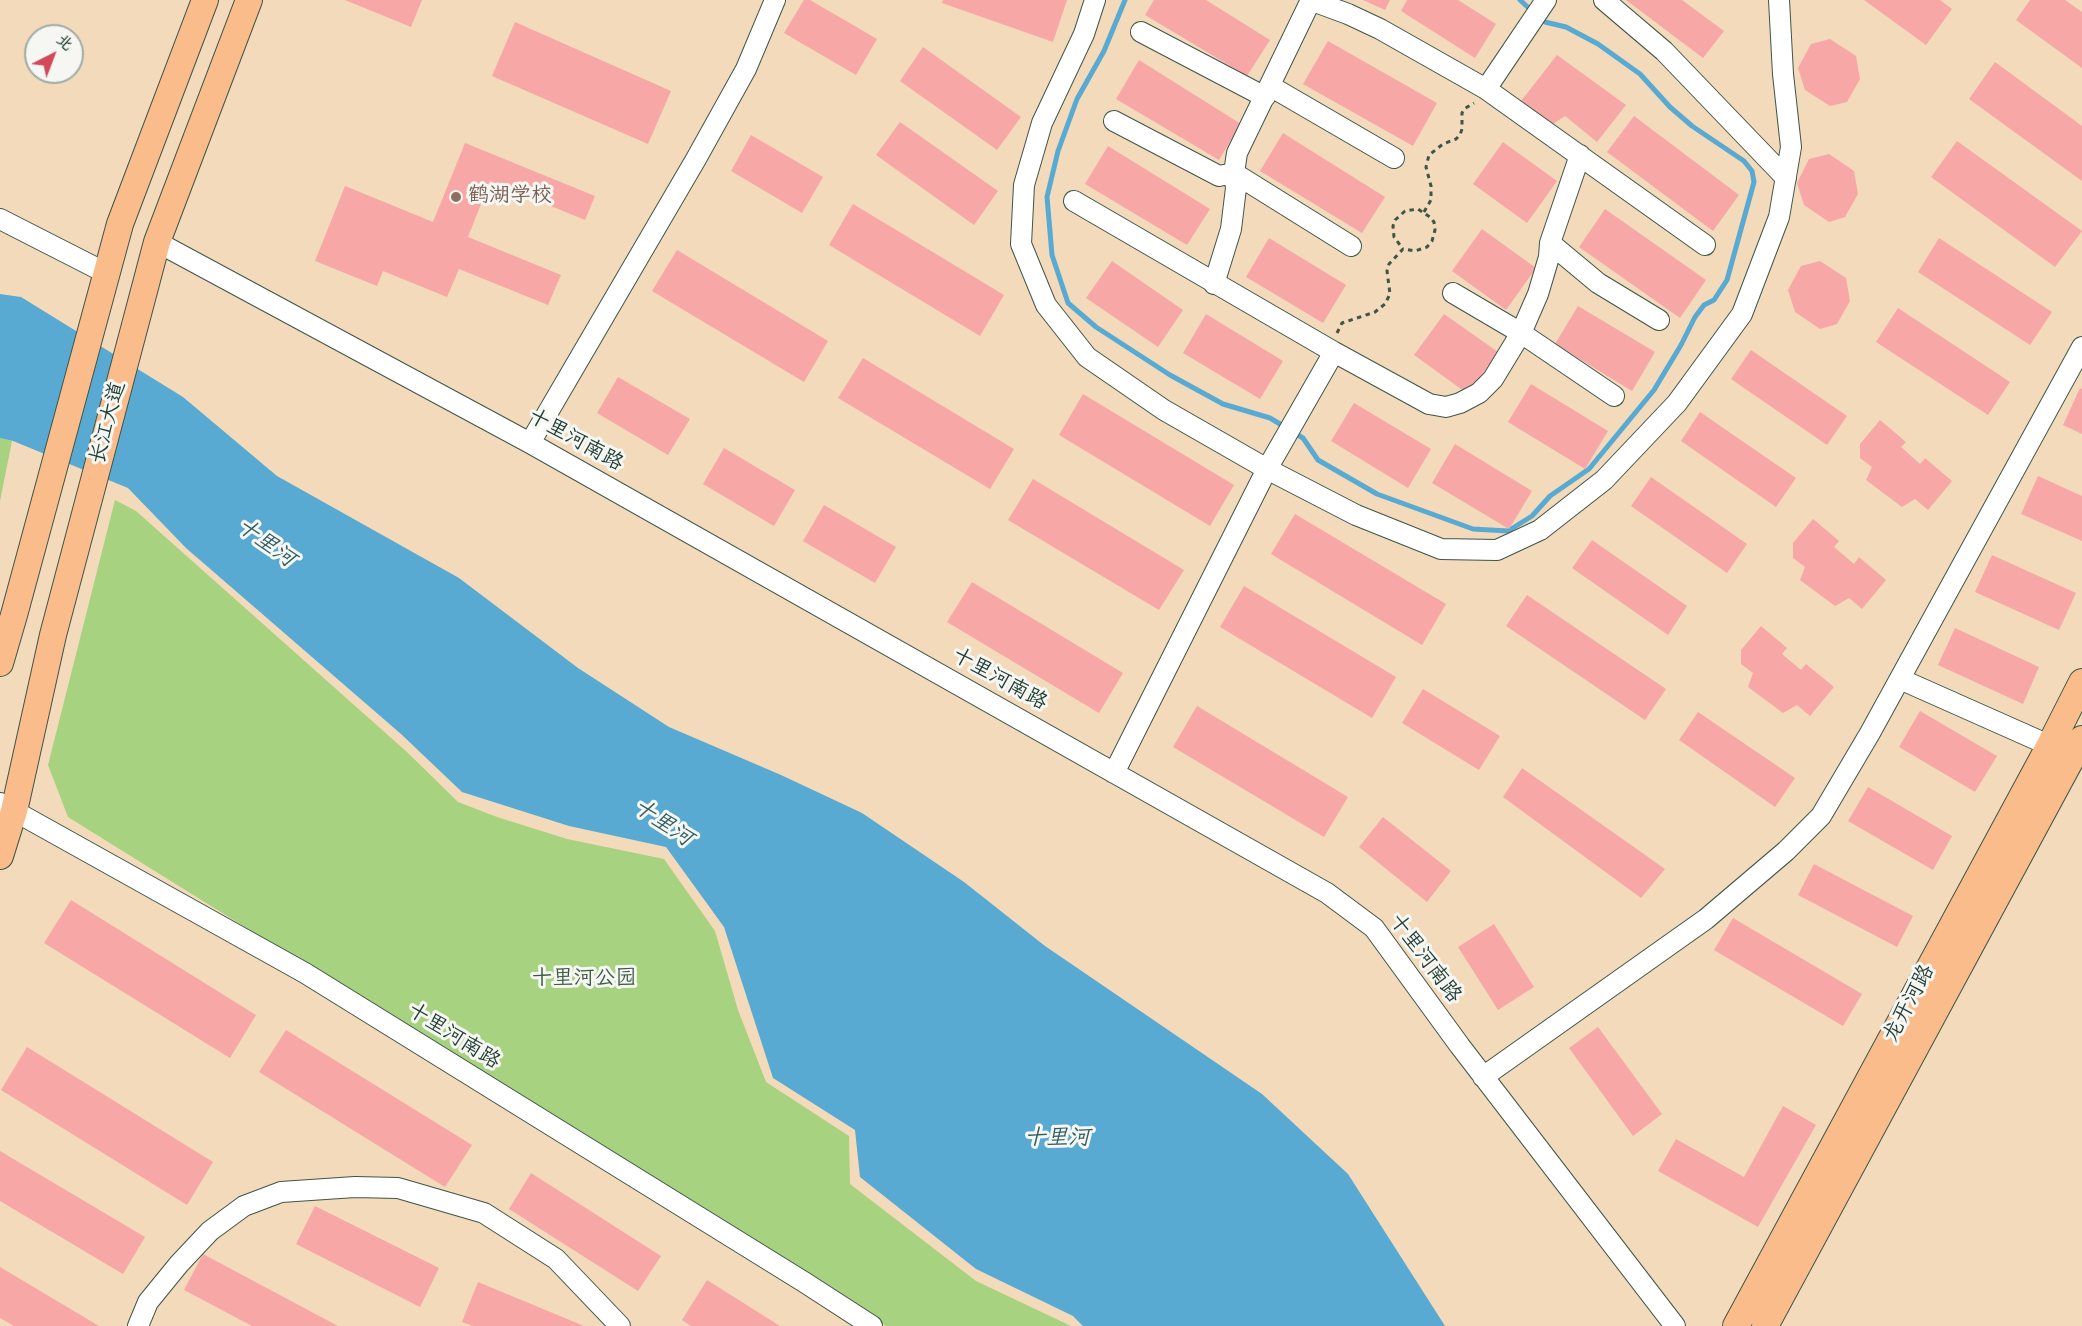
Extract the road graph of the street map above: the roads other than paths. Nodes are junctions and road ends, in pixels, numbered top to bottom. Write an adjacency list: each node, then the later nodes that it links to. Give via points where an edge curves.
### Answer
1 (205, 0): 23 (main road, 长江大道, via 120,224)
2 (249, 0): 19 (main road, 长江大道)
3 (775, 0): 31 (street, via 746,69 702,149)
4 (1095, 0): 32 (street, via 1084,34 1042,123 1024,185 1021,244 1046,305 1087,357 1164,410)
5 (1311, 0): 10 (street, via 1380,29); 11 (street)
6 (1546, 0): 10 (street)
7 (1604, 0): 16 (street, via 1664,51)
8 (1779, 0): 16 (street, via 1791,147)
9 (1141, 32): 11 (street)
10 (1486, 89): 13 (street)
11 (1267, 91): 14 (street); 15 (street, via 1238,153)
12 (1113, 121): 15 (street, via 1219,176)
13 (1580, 155): 20 (street); 21 (street)
14 (1394, 158)
15 (1234, 173): 22 (street); 24 (street, via 1231,229)
16 (1786, 178): 32 (street, via 1779,217 1742,314 1677,403 1604,480 1540,530 1497,550 1441,549 1356,514)
17 (1074, 201): 24 (street)
18 (0, 219): 23 (street)
19 (157, 242): 31 (street, 十里河南路); 39 (main road, 长江大道)
20 (1550, 243): 26 (street, via 1598,282); 27 (street, via 1538,294)
21 (1705, 245)
22 (1351, 246)
23 (106, 273): 33 (main road, 长江大道)
24 (1214, 284): 29 (street)
25 (1453, 293): 27 (street)
26 (1659, 320)
27 (1521, 333): 29 (street, via 1493,379 1479,393 1461,404 1446,407 1429,404); 30 (street)
28 (2082, 347): 34 (street)
29 (1334, 352): 32 (street)
30 (1614, 396)
31 (530, 442): 38 (street, 十里河南路)
32 (1267, 470): 38 (street)
33 (0, 663)
34 (1900, 679): 36 (street); 41 (street, via 1821,816 1786,851 1706,919)
35 (2082, 682): 36 (main road, 龙开河路)
36 (2050, 745): 37 (street); 46 (main road, 龙开河路)
37 (2079, 752): 47 (main road, 龙开河路)
38 (1114, 773): 41 (street, 十里河南路, via 1327,893 1374,928)
39 (7, 807): 40 (main road, 长江大道); 44 (street, 十里河南路, via 305,973)
40 (0, 856)
41 (1483, 1077): 45 (street, 十里河南路)
42 (138, 1326): 43 (street, via 148,1302 179,1264 210,1232 244,1206 281,1192 355,1187 398,1188 484,1213 556,1259)
43 (620, 1326)
44 (872, 1326)
45 (1674, 1326)
46 (1736, 1326)
47 (1765, 1326)

